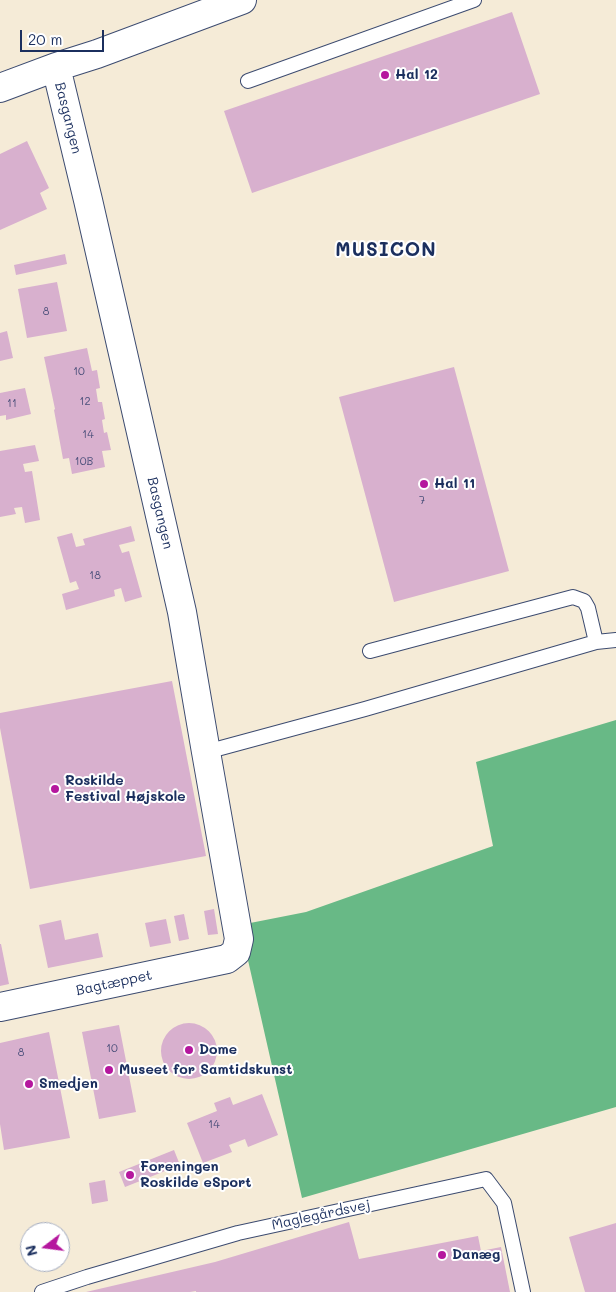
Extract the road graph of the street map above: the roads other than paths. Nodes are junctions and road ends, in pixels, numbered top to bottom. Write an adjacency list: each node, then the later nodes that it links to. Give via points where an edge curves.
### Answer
1 (242, 0): 3 (street)
2 (474, 0): 4 (lane)
3 (56, 67): 5 (street); 9 (street, Basgangen, via 182,612)
4 (248, 81)
5 (0, 88)
6 (616, 640): 7 (lane)
7 (596, 642): 8 (lane, via 588,608 584,601 573,598); 9 (lane)
8 (370, 651)
9 (206, 752): 10 (street, Basgangen, via 239,939 236,952)
10 (228, 958): 11 (street, Bagtæppet)
11 (0, 1007)
12 (42, 1292): 13 (lane, Maglegårdsvej, via 238,1233 486,1180 504,1203)
13 (523, 1292)

